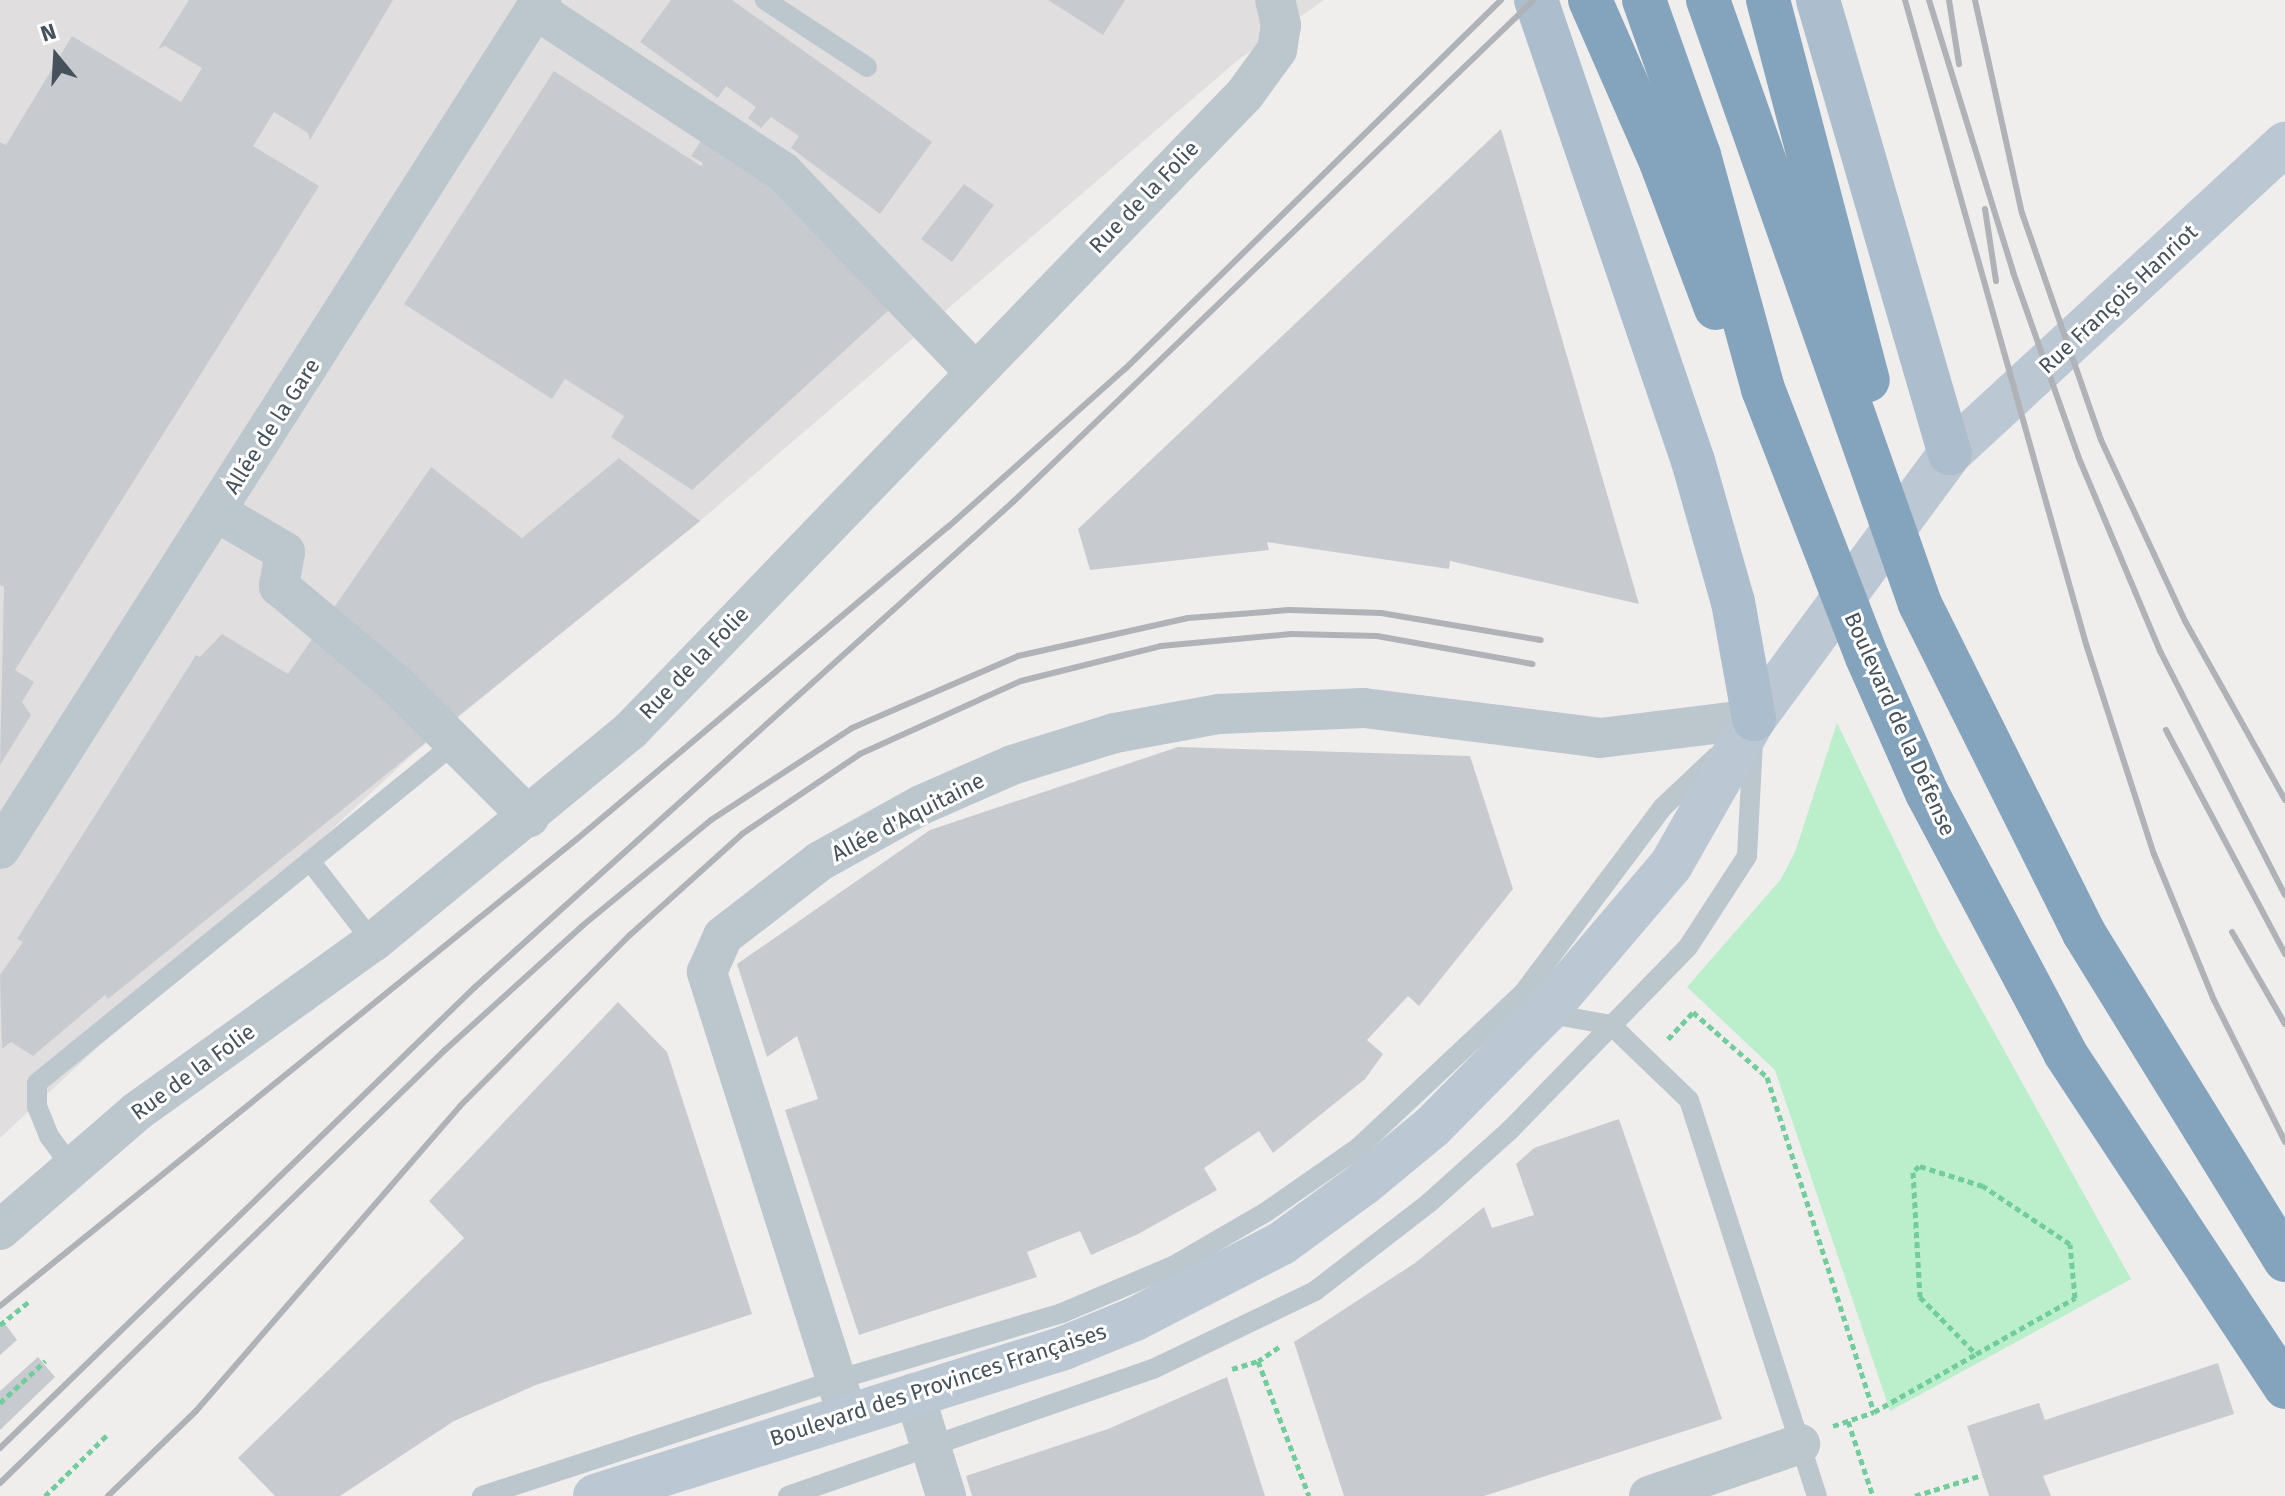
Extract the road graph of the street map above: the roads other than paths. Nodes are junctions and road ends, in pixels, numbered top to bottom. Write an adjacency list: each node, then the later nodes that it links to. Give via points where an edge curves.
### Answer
1 (765, 0): 10 (lane)
2 (1275, 0): 12 (street, Rue de la Folie, via 1281,25 1277,50 1245,94)
3 (1644, 0): 13 (highway, Boulevard de la Défense, via 1699,155)
4 (1708, 0): 15 (highway)
5 (1768, 0): 15 (highway, via 1850,298 1874,405)
6 (1818, 0): 14 (main road)
7 (1590, 1): 13 (highway, via 1661,162 1723,328)
8 (538, 4): 12 (street, via 783,172); 16 (street, Allée de la Gare)
9 (1542, 20): 17 (main road, via 1693,461 1733,602)
10 (867, 67)
11 (2285, 144): 14 (main road, Rue François Hanriot)
12 (974, 371): 19 (street, Rue de la Folie, via 630,731)
13 (1763, 389): 28 (highway, Boulevard de la Défense, via 1867,657 1927,793 2010,958 2111,1130)
14 (1950, 453): 17 (main road, Boulevard des Provinces Françaises)
15 (1883, 493): 27 (highway, via 1920,604 2084,933)
16 (217, 512): 18 (street, via 285,552 279,586 397,685); 20 (street, Allée de la Gare)
17 (1754, 719): 23 (main road, Boulevard des Provinces Françaises, via 1671,865); 24 (lane, via 1747,856 1688,947); 30 (lane, via 1663,807 1524,992 1358,1148 1266,1212 1175,1265); 30 (street, Allée d'Aquitaine, via 1600,738 1364,708 1219,714 1115,733 1012,765 921,805 820,861 723,936 707,972)
18 (455, 743): 19 (street); 21 (lane)
19 (529, 817): 22 (street, Rue de la Folie)
20 (0, 849)
21 (310, 861): 22 (lane); 25 (lane, via 37,1083 37,1107 49,1136)
22 (373, 942): 25 (street, Rue de la Folie, via 136,1112)
23 (1545, 1013): 24 (lane); 29 (main road, Boulevard des Provinces Françaises, via 1432,1127 1282,1243 1135,1319 1064,1348)
24 (1611, 1025): 31 (lane, via 1689,1100); 32 (lane, via 1510,1130 1430,1202 1315,1291 1153,1369)
25 (73, 1169): 26 (street, Rue de la Folie)
26 (0, 1230)
27 (2285, 1260)
28 (2285, 1387)
29 (914, 1393): 30 (main road, Boulevard des Provinces Françaises); 32 (street)
30 (842, 1397): 33 (lane); 34 (main road, Boulevard des Provinces Françaises)
31 (1800, 1444): 37 (street); 38 (lane)
32 (932, 1448): 35 (lane); 36 (street)
33 (482, 1496)
34 (595, 1496)
35 (788, 1496)
36 (946, 1496)
37 (1649, 1496)
38 (1817, 1496)

